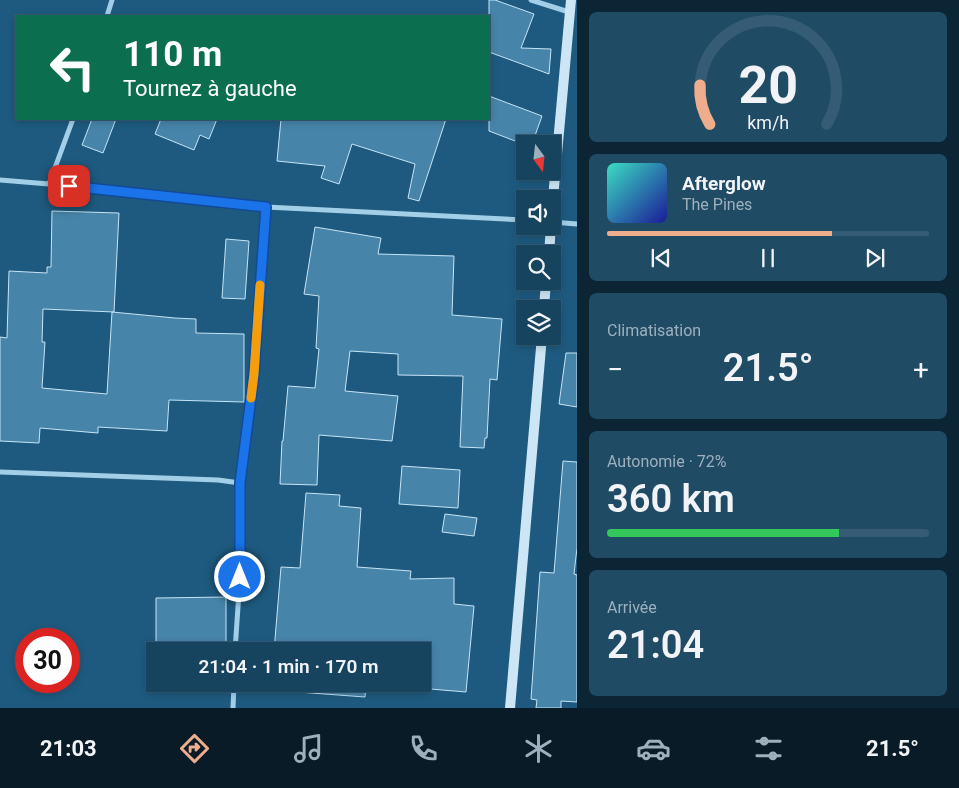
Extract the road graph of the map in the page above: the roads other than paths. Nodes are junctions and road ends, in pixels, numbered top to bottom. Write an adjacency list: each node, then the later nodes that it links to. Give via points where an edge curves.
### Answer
1 (112, 0): 5 (street)
2 (532, 0): 4 (street)
3 (571, 0): 4 (street)
4 (570, 12): 9 (street)
5 (107, 15)
6 (72, 120): 8 (street)
7 (0, 180): 8 (street)
8 (49, 184): 10 (street)
9 (554, 190)
10 (266, 207): 11 (street); 16 (street, via 254,374)
11 (516, 220)
12 (561, 223): 13 (street)
13 (576, 224)
14 (541, 345): 20 (street)
15 (0, 472): 16 (street)
16 (240, 483): 17 (street, via 240,577)
17 (236, 642)
18 (234, 692): 19 (street)
19 (233, 708)
20 (510, 708)

